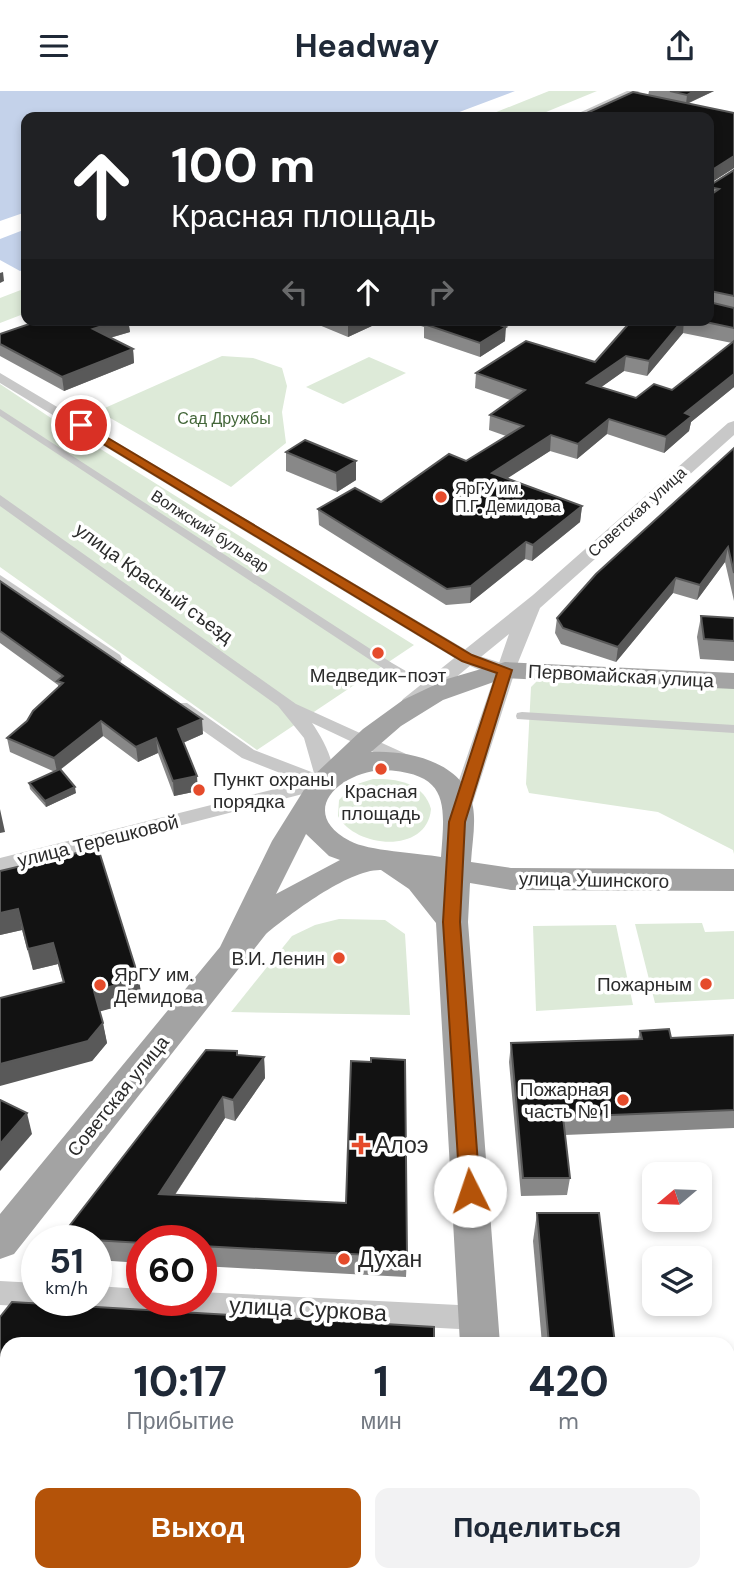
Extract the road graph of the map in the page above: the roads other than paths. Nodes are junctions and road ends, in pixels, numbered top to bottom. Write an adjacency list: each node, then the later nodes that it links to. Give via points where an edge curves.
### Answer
1 (635, 91): 2 (street)
2 (624, 97): 3 (street); 4 (street)
3 (645, 101)
4 (587, 112)
5 (0, 377): 11 (street, Первомайская улица)
6 (0, 412): 14 (street, Волжский бульвар)
7 (734, 426): 10 (street, Советская улица)
8 (0, 499): 17 (street, улица Красный съезд)
9 (0, 580): 12 (street)
10 (540, 599): 11 (street, Советская улица); 13 (street, Советская улица, via 520,630)
11 (467, 658): 13 (street, Первомайская улица); 18 (street, Советская улица)
12 (124, 667)
13 (505, 670): 15 (main road, Первомайская улица); 18 (main road, via 476,677); 24 (street)
14 (405, 674)
15 (734, 681)
16 (169, 698): 23 (street, via 248,754)
17 (284, 702): 21 (street); 23 (street, via 312,735)
18 (408, 706): 21 (main road)
19 (522, 716): 20 (street)
20 (734, 729)
21 (364, 741): 22 (street); 23 (main road)
22 (417, 766): 23 (main road, via 396,761 353,765); 24 (main road, via 448,784 458,802)
23 (324, 785): 25 (main road, via 311,815 320,833 340,849); 26 (street, улица Терешковой); 31 (main road, via 289,835)
24 (458, 819): 25 (main road, via 442,842 429,850); 27 (main road)
25 (385, 860): 27 (main road); 30 (main road, via 420,881); 31 (main road, via 332,874 292,896)
26 (0, 865)
27 (454, 869): 28 (main road, улица Ушинского); 30 (main road)
28 (511, 879): 29 (main road, улица Ушинского); 30 (main road, via 495,881 474,893 458,908)
29 (734, 880)
30 (452, 922): 36 (main road)
31 (235, 949): 32 (main road, Советская улица)
32 (0, 1242)
33 (0, 1293): 34 (street)
34 (21, 1294)
35 (112, 1299): 36 (street, улица Суркова)
36 (479, 1331)

